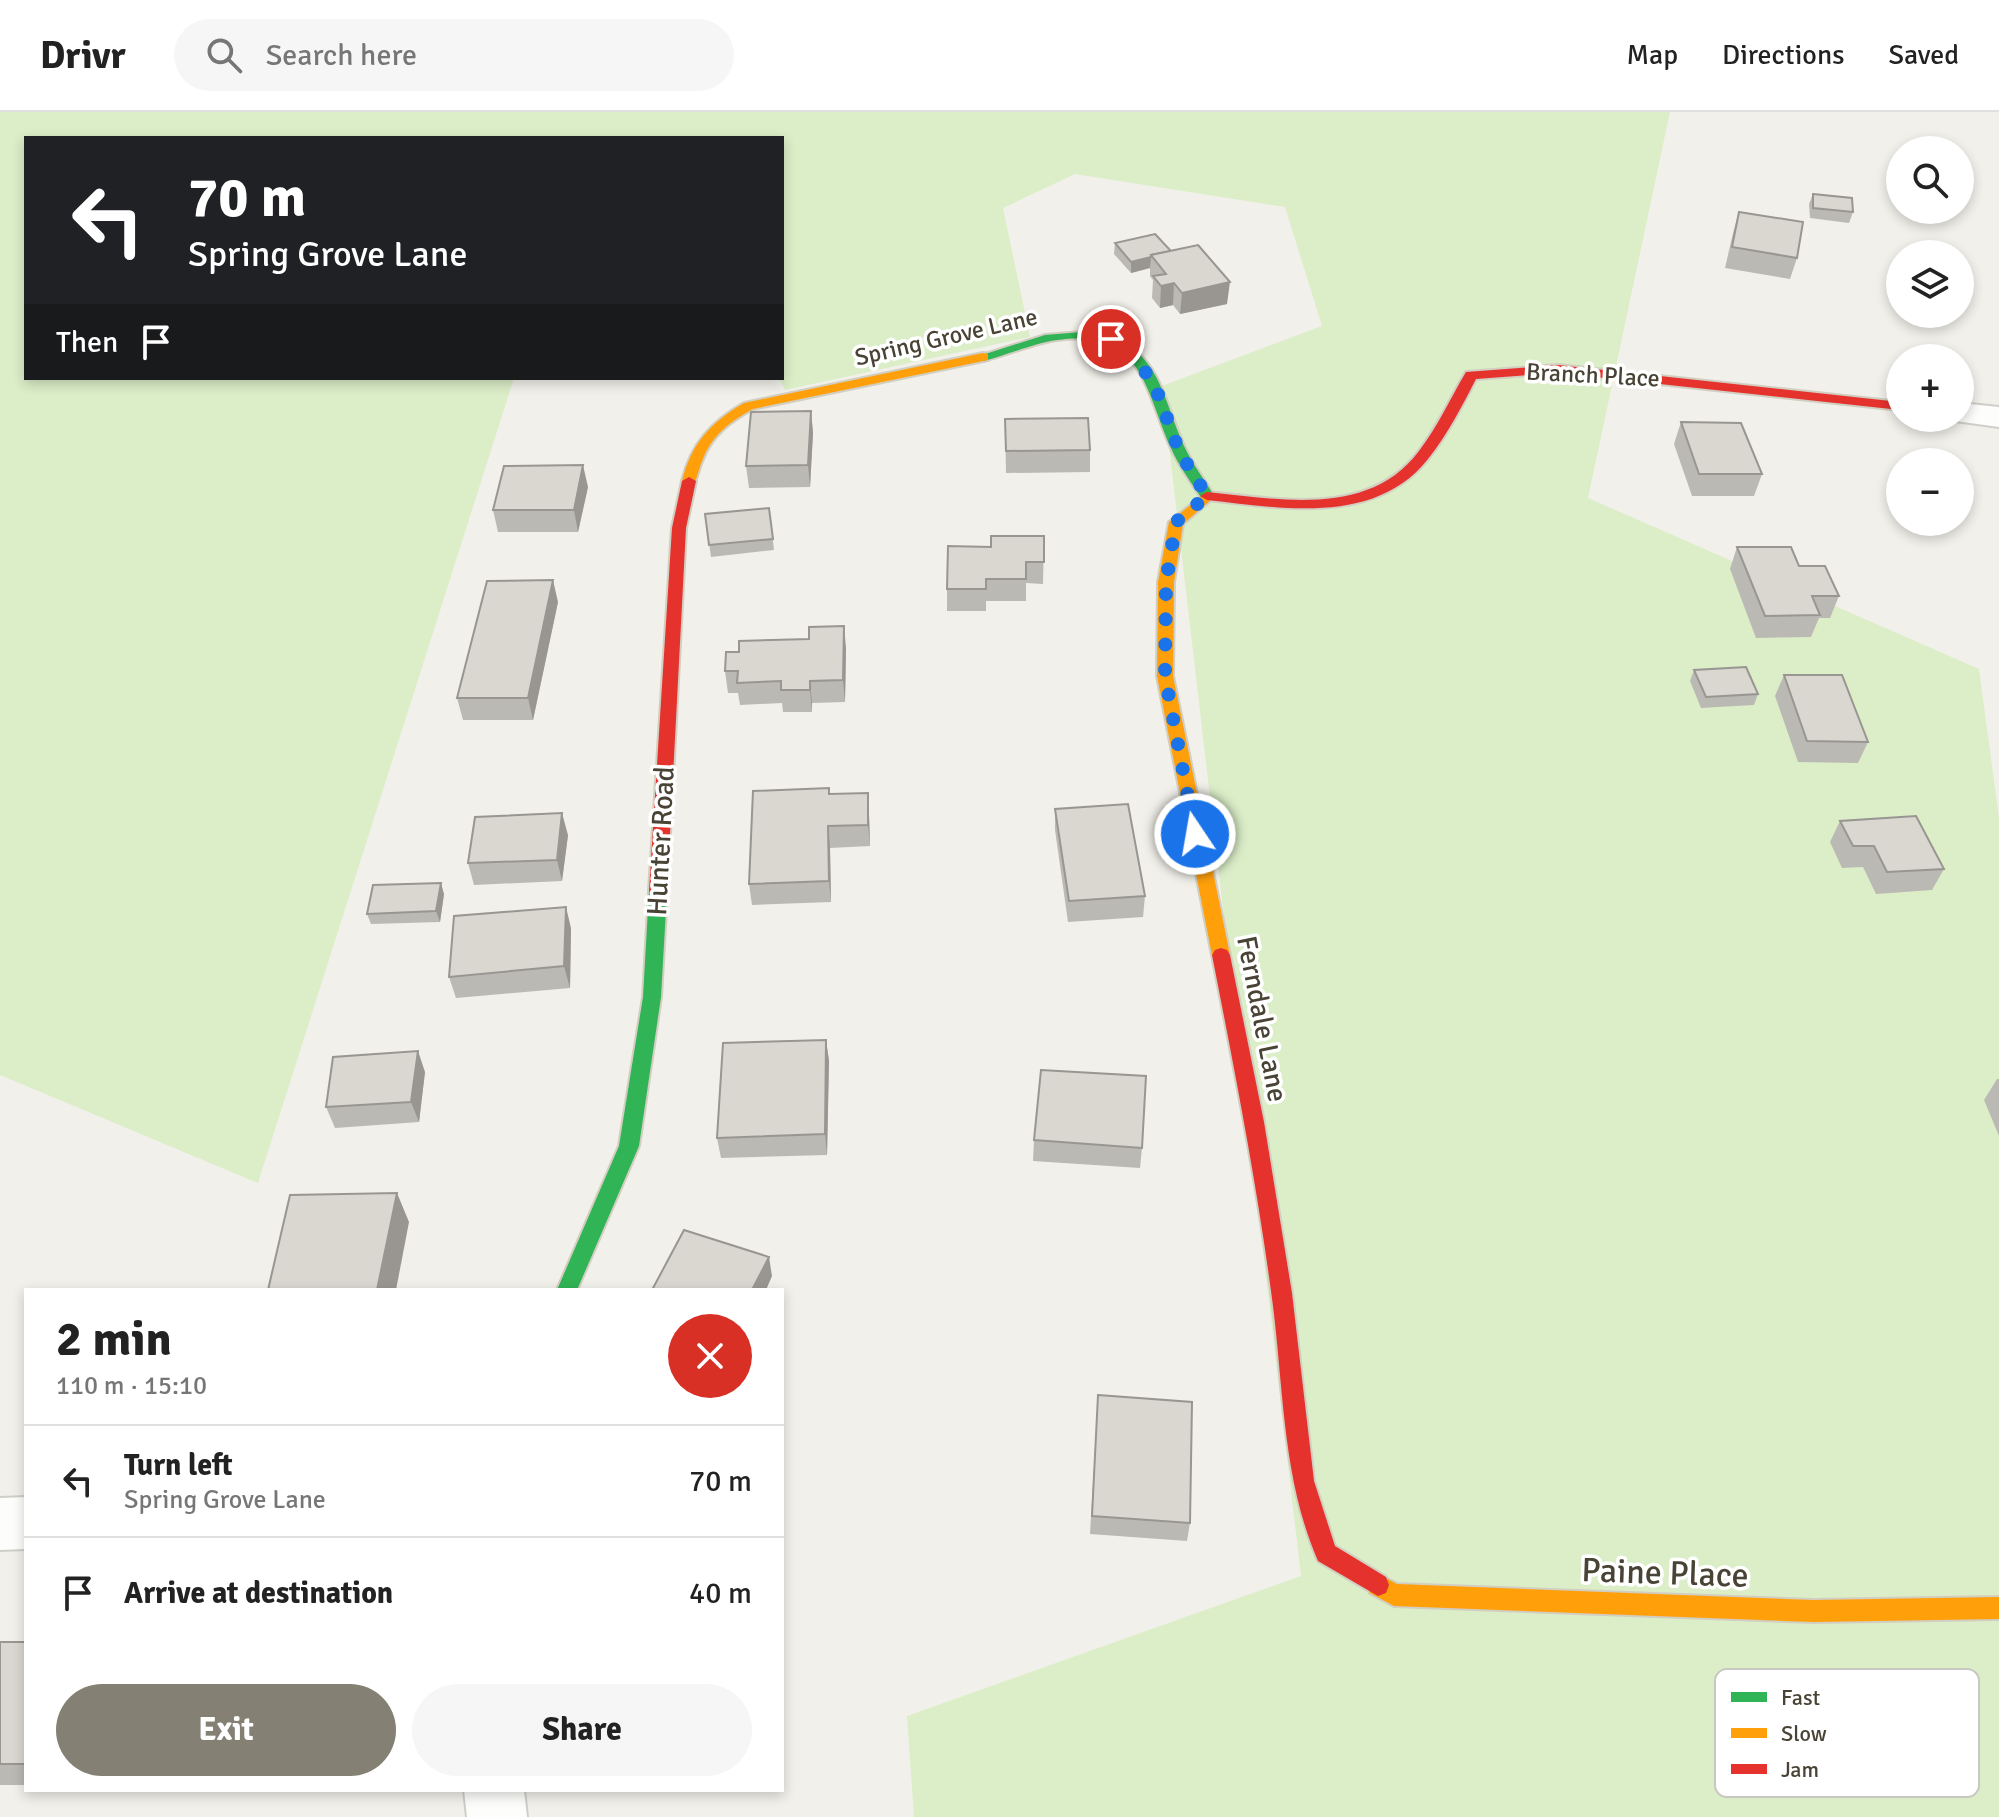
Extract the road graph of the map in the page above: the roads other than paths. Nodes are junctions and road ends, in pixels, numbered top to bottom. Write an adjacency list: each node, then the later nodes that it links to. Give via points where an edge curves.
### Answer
1 (1886, 404): 5 (street, Branch Place, via 1572,370 1471,375 1453,421 1408,479 1374,498 1317,506)
2 (749, 406): 5 (street, Spring Grove Lane, via 993,355 1027,341 1083,334 1111,339 1133,350 1159,396 1179,451); 6 (street, Hunter Road, via 726,418 695,451 679,528 652,997 629,1146)
3 (1974, 414): 4 (street)
4 (1999, 417)
5 (1207, 496): 9 (street, Ferndale Lane, via 1176,522 1166,582 1165,676 1254,1122 1282,1293 1303,1481 1326,1553)
6 (568, 1288)
7 (24, 1523): 8 (street)
8 (0, 1524)
9 (1338, 1560): 10 (street, Paine Place, via 1394,1595 1813,1611)
10 (1999, 1608)
11 (494, 1792): 12 (street)
12 (497, 1817)

